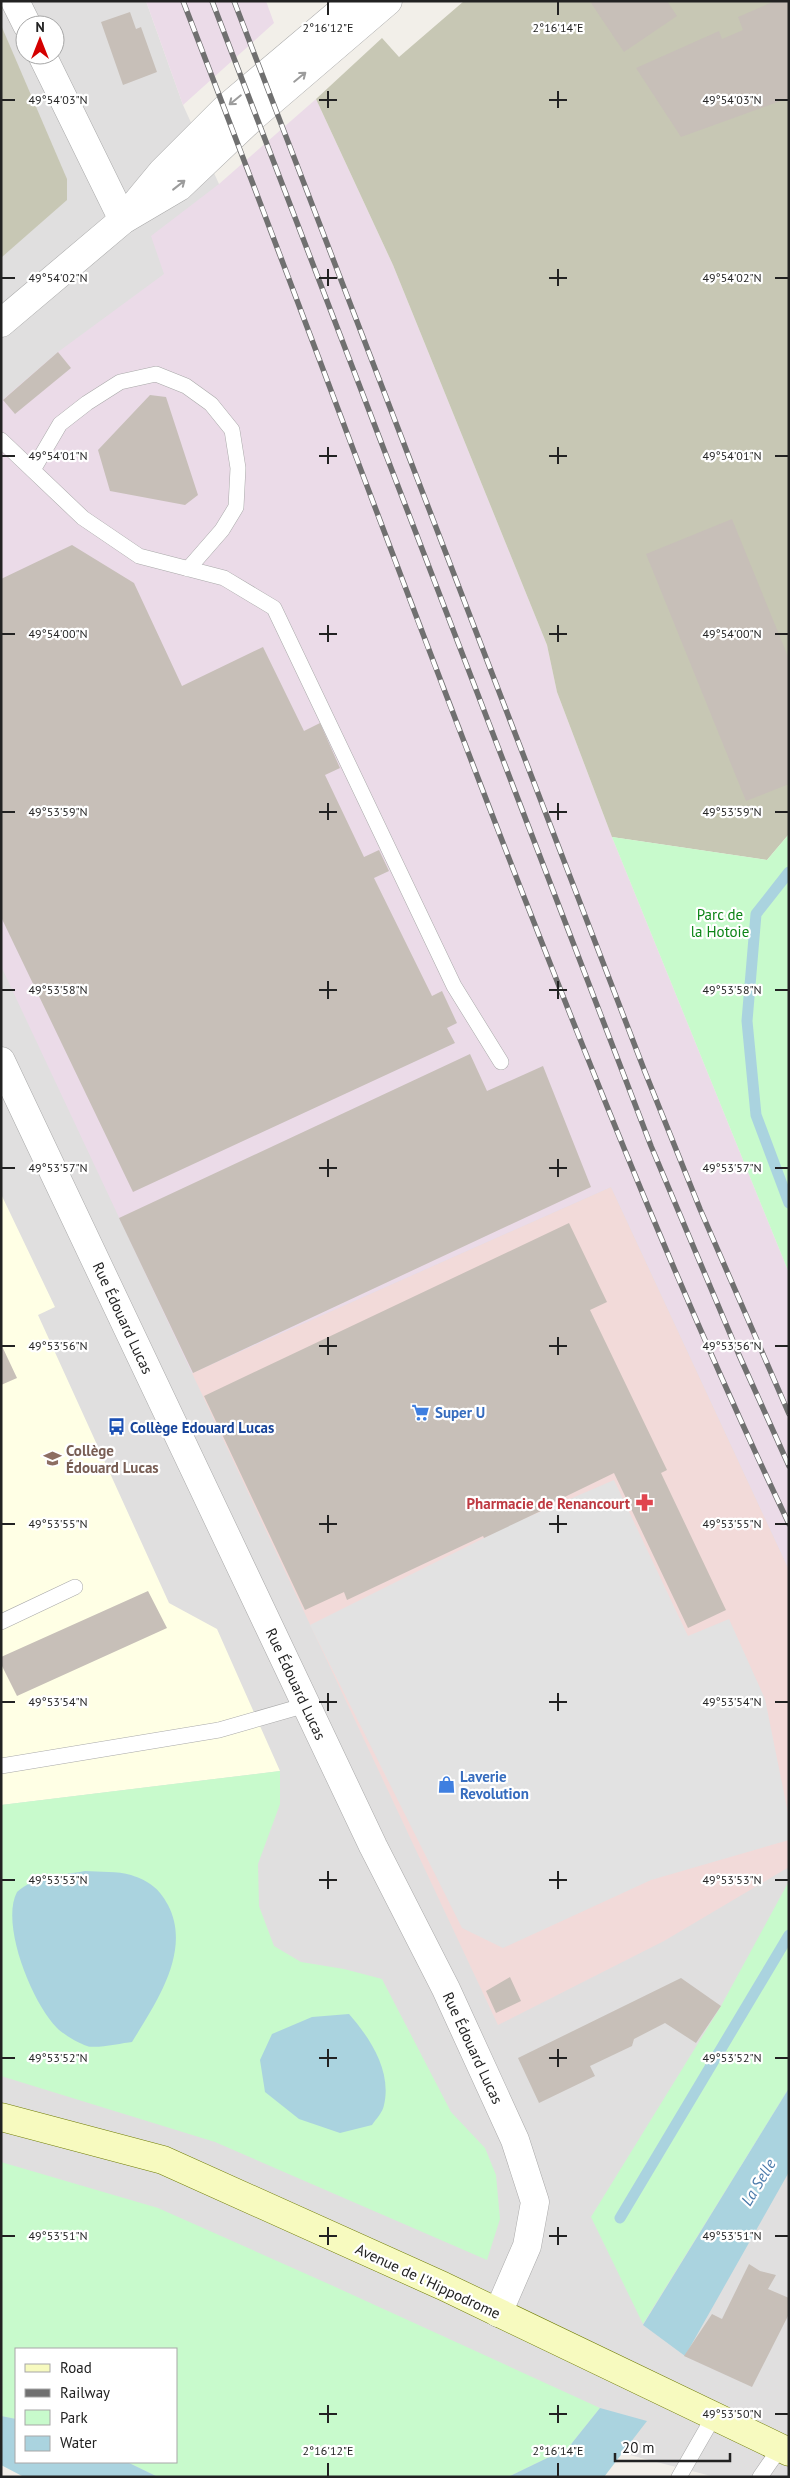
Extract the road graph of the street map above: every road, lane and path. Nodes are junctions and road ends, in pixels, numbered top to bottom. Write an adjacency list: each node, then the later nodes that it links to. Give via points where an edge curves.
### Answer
1 (15, 1): 4 (street)
2 (353, 1): 6 (street, one-way to 6, via 225,109 162,172)
3 (388, 1): 6 (street, one-way to 3, via 179,187 255,114)
4 (22, 15)
5 (47, 65): 6 (street)
6 (123, 220): 7 (street)
7 (1, 322)
8 (1, 440): 9 (lane)
9 (33, 470): 10 (lane, via 83,518 139,556); 10 (lane, via 60,424 120,382 156,374 186,386 211,404 232,430 238,468 236,507 222,530)
10 (188, 569): 12 (lane, via 224,578 274,608 454,986)
11 (1, 1061): 15 (street, Rue Édouard Lucas)
12 (501, 1062)
13 (75, 1587): 14 (lane)
14 (1, 1622)
15 (306, 1705): 16 (lane, via 220,1730); 18 (street, Rue Édouard Lucas, via 446,1989 516,2140 535,2202 527,2246)
16 (1, 1766)
17 (1, 2117): 18 (main road, Avenue de l'Hippodrome, via 163,2160)
18 (498, 2313): 19 (main road, Avenue de l'Hippodrome)
19 (702, 2410): 20 (main road, Avenue de l'Hippodrome); 21 (lane)
20 (784, 2450): 22 (lane)
21 (679, 2477)
22 (760, 2477)

